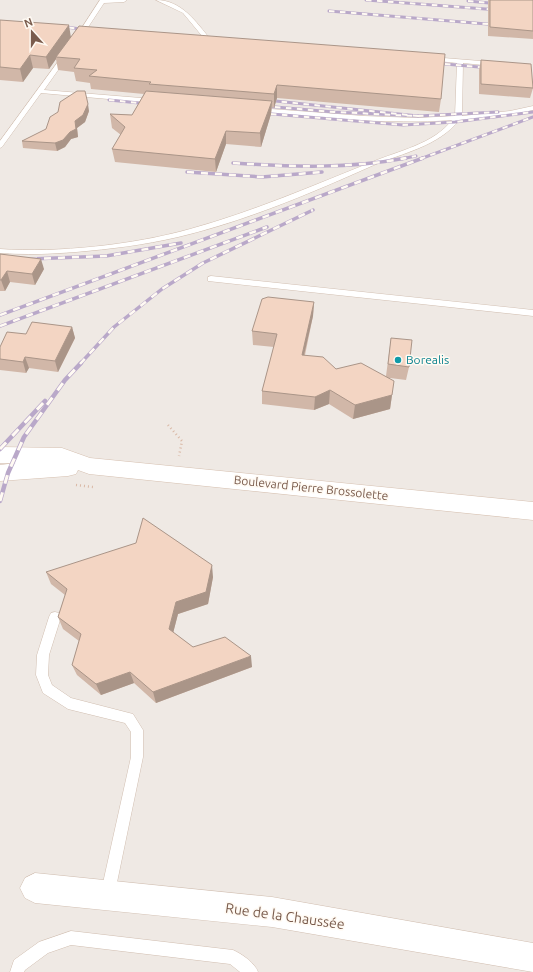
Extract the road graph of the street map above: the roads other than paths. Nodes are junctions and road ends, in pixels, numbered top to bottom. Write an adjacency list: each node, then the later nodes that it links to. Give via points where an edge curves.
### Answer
1 (103, 0): 2 (lane); 4 (lane)
2 (124, 0)
3 (159, 0): 5 (lane, via 186,12 209,41)
4 (75, 43)
5 (220, 44)
6 (70, 49): 10 (lane)
7 (421, 58): 8 (lane)
8 (460, 61): 9 (lane); 14 (lane)
9 (497, 64)
10 (40, 91): 11 (lane); 15 (lane)
11 (159, 101)
12 (533, 108): 14 (lane, via 488,116)
13 (254, 109): 14 (lane, via 388,121)
14 (457, 118): 16 (lane, via 443,134 404,151 304,192 191,231 110,247 41,251)
15 (0, 146)
16 (0, 250)
17 (211, 279): 18 (lane)
18 (533, 313)
19 (0, 455): 20 (main road, Boulevard Pierre Brossolette, via 62,456)
20 (89, 466): 21 (main road, Boulevard Pierre Brossolette); 22 (main road, Boulevard Pierre Brossolette)
21 (0, 473)
22 (533, 511)
23 (55, 617): 25 (lane, via 43,655 42,675 47,689 68,703 129,718 137,730 138,757)
24 (35, 888): 25 (street, Rue de la Chaussée)
25 (108, 895): 26 (street, Rue de la Chaussée, via 272,912)
26 (533, 958)
27 (17, 972): 28 (lane, via 18,965 44,947 71,938 232,957)
28 (251, 972)

